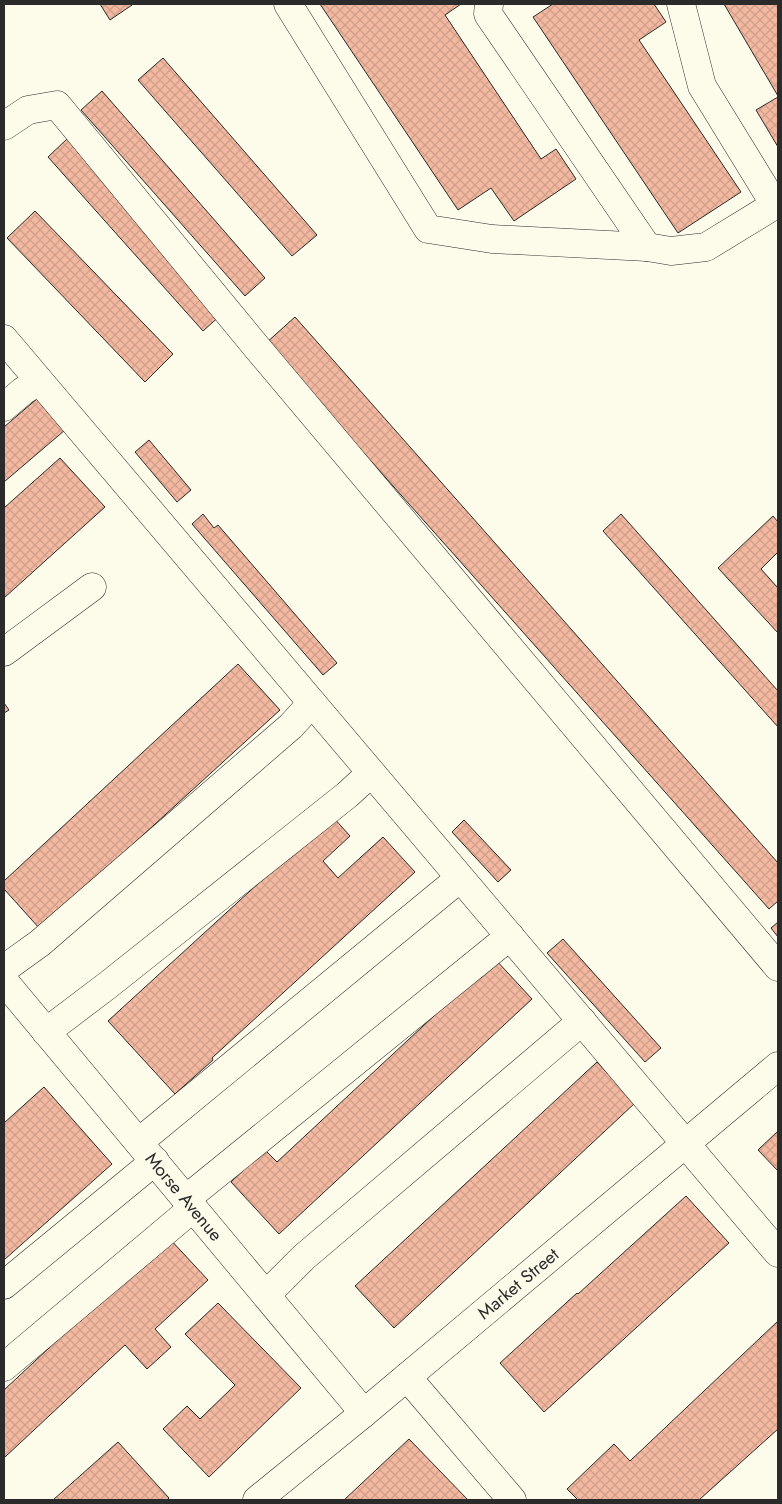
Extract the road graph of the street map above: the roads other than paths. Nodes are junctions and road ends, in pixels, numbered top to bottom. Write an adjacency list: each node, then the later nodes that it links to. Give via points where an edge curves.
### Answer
1 (288, 4): 6 (street, via 428,229 492,239)
2 (489, 4): 6 (street, via 488,14)
3 (681, 4): 5 (street, via 702,86)
4 (4, 126): 16 (street, via 28,110 57,105)
5 (776, 204): 6 (street, via 706,247 671,251)
6 (647, 247)
7 (4, 339): 8 (street)
8 (39, 381): 9 (street); 12 (street)
9 (4, 407)
10 (92, 586): 11 (street)
11 (4, 652)
12 (312, 703): 13 (street); 17 (street, via 291,726 40,943)
13 (371, 773): 14 (street); 20 (street)
14 (460, 878): 15 (street); 23 (street)
15 (510, 936): 19 (street); 24 (street)
16 (775, 962)
17 (4, 970)
18 (9, 999): 20 (street, Morse Avenue)
19 (582, 1021): 22 (street); 27 (street, via 304,1257)
20 (46, 1032): 23 (street, Morse Avenue)
21 (778, 1066): 22 (street, Market Street)
22 (687, 1144): 25 (street); 29 (street, Market Street)
23 (147, 1152): 24 (street, Morse Avenue); 26 (street)
24 (190, 1204): 27 (street, Morse Avenue); 28 (street)
25 (778, 1253)
26 (4, 1285)
27 (266, 1295): 30 (street, Morse Avenue)
28 (4, 1367)
29 (407, 1377): 30 (street, Market Street); 32 (street)
30 (364, 1413): 31 (street, Market Street)
31 (259, 1499)
32 (512, 1500)

